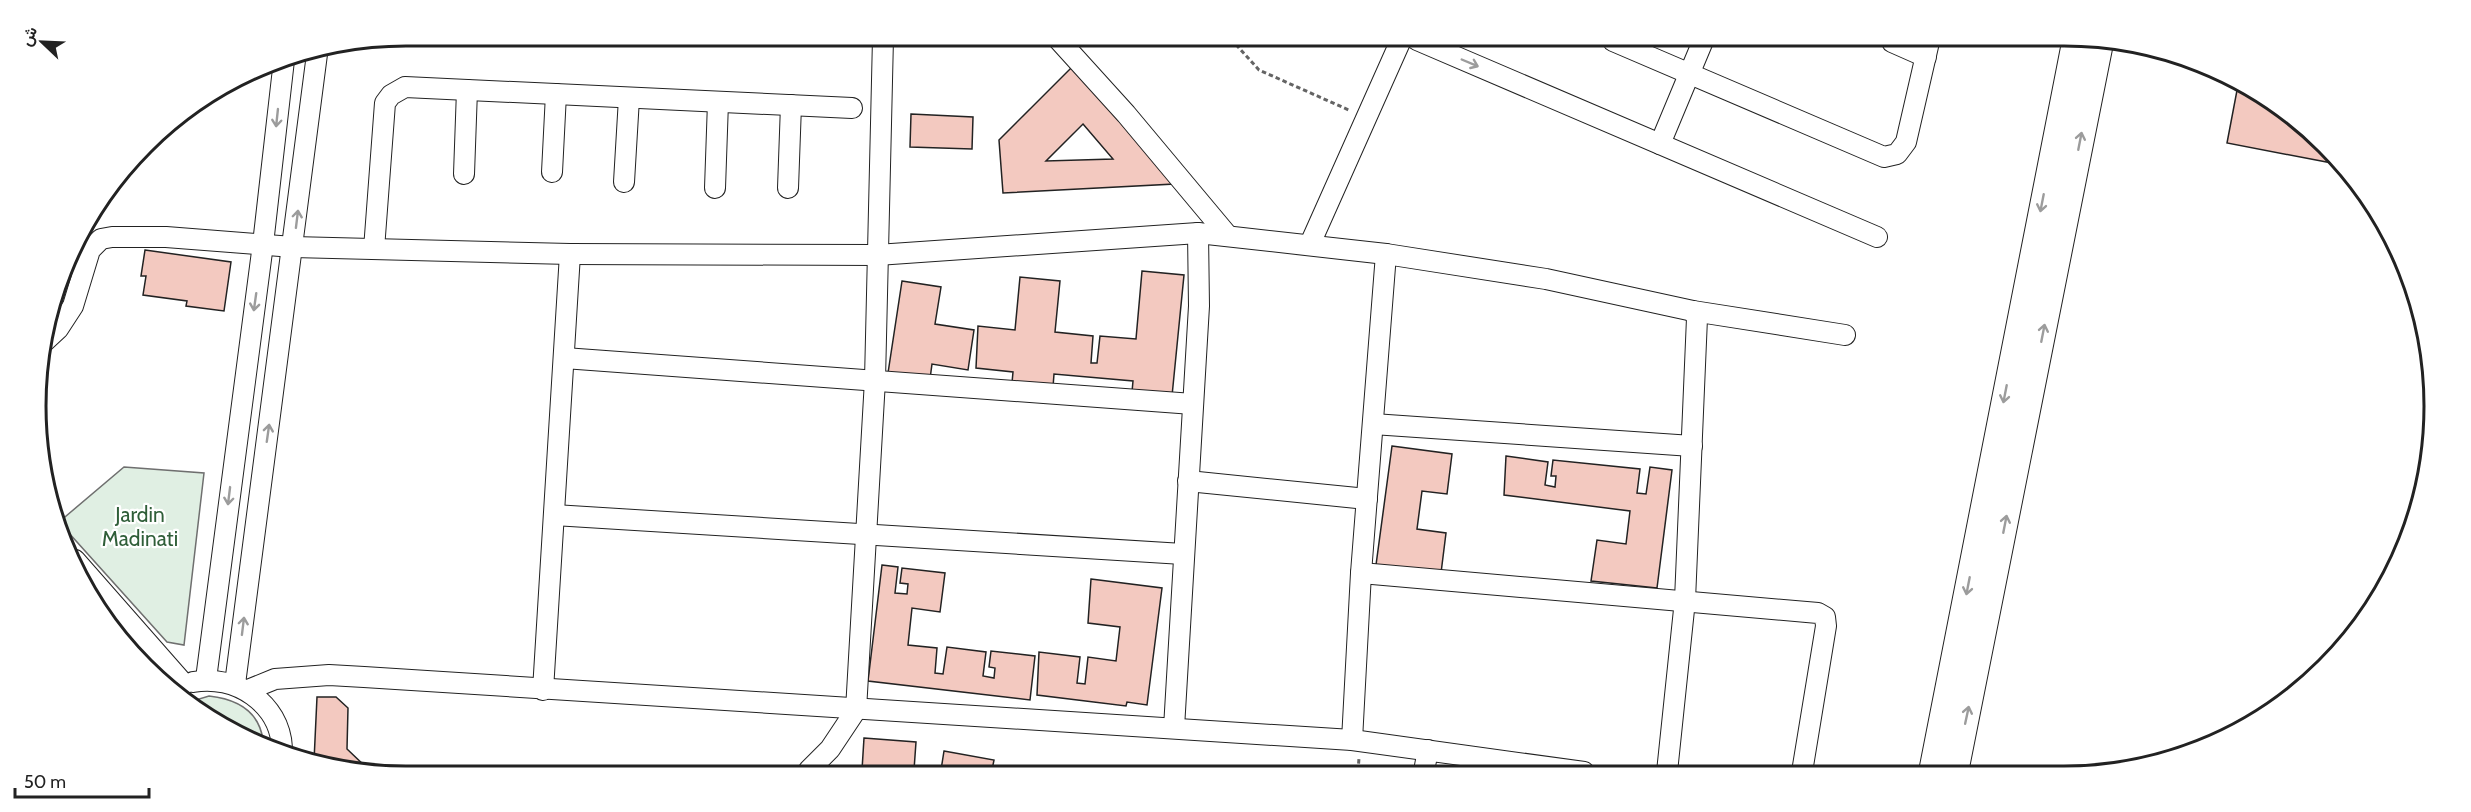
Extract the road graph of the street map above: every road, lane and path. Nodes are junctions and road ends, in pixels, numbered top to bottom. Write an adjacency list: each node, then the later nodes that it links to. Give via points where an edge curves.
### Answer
1 (883, 46): 37 (street)
2 (1064, 46): 29 (street)
3 (1237, 46): 21 (path, via 1258,70)
4 (1398, 46): 21 (street)
5 (1431, 46): 22 (street, one-way to 22)
6 (1625, 46): 14 (street)
7 (1701, 46): 14 (street)
8 (1910, 46): 11 (street)
9 (2074, 46): 69 (main road, one-way to 69)
10 (2099, 48): 70 (main road, one-way to 10)
11 (1927, 50): 14 (street, via 1906,142 1897,154 1884,157)
12 (315, 58): 33 (street, one-way to 12)
13 (283, 69): 31 (street, one-way to 31)
14 (1689, 74): 22 (street)
15 (467, 90): 16 (street); 24 (street); 34 (street, via 405,87 385,103)
16 (556, 94): 17 (street); 23 (street)
17 (629, 98): 18 (street); 25 (street)
18 (718, 102): 19 (street); 26 (street)
19 (790, 105): 20 (street); 27 (street)
20 (852, 108)
21 (1366, 118): 32 (street)
22 (1660, 144): 30 (street)
23 (552, 172)
24 (464, 174)
25 (624, 182)
26 (715, 188)
27 (788, 188)
28 (1198, 233): 29 (street); 37 (street); 43 (street, via 1199,306)
29 (1228, 236): 32 (street)
30 (1877, 237)
31 (263, 244): 33 (street); 39 (street, via 166,237 101,239 87,256 73,306); 54 (street, one-way to 54)
32 (1310, 244): 36 (street)
33 (293, 247): 34 (street); 57 (street, one-way to 33)
34 (374, 249): 35 (street)
35 (570, 254): 37 (street); 41 (street)
36 (1386, 254): 38 (street, via 1546,279); 44 (street)
37 (877, 255): 42 (street)
38 (1693, 311): 40 (street); 45 (street, via 1697,318)
39 (54, 333)
40 (1845, 335)
41 (564, 357): 42 (street); 48 (street)
42 (875, 380): 43 (street); 49 (street)
43 (1193, 404): 46 (street)
44 (1373, 424): 45 (street); 47 (street)
45 (1692, 446): 53 (street)
46 (1188, 481): 47 (street); 50 (street)
47 (1367, 499): 51 (street)
48 (554, 515): 49 (street); 58 (street)
49 (865, 534): 50 (street); 59 (street)
50 (1183, 554): 60 (street)
51 (1361, 573): 53 (street); 61 (street)
52 (92, 581): 55 (street)
53 (1685, 600): 67 (street); 68 (street, via 1818,613 1825,617)
54 (206, 679): 56 (street); 57 (street)
55 (178, 683)
56 (180, 686)
57 (242, 687): 58 (street, via 275,679 329,675); 62 (street, via 269,710)
58 (543, 690): 59 (street)
59 (856, 710): 60 (street); 64 (street, via 830,749)
60 (1174, 728): 61 (street)
61 (1352, 740): 63 (street)
62 (282, 743)
63 (1428, 750): 65 (street); 66 (street)
64 (813, 766)
65 (1425, 766)
66 (1541, 766)
67 (1668, 766)
68 (1803, 766)
69 (1933, 766)
70 (1956, 766)

